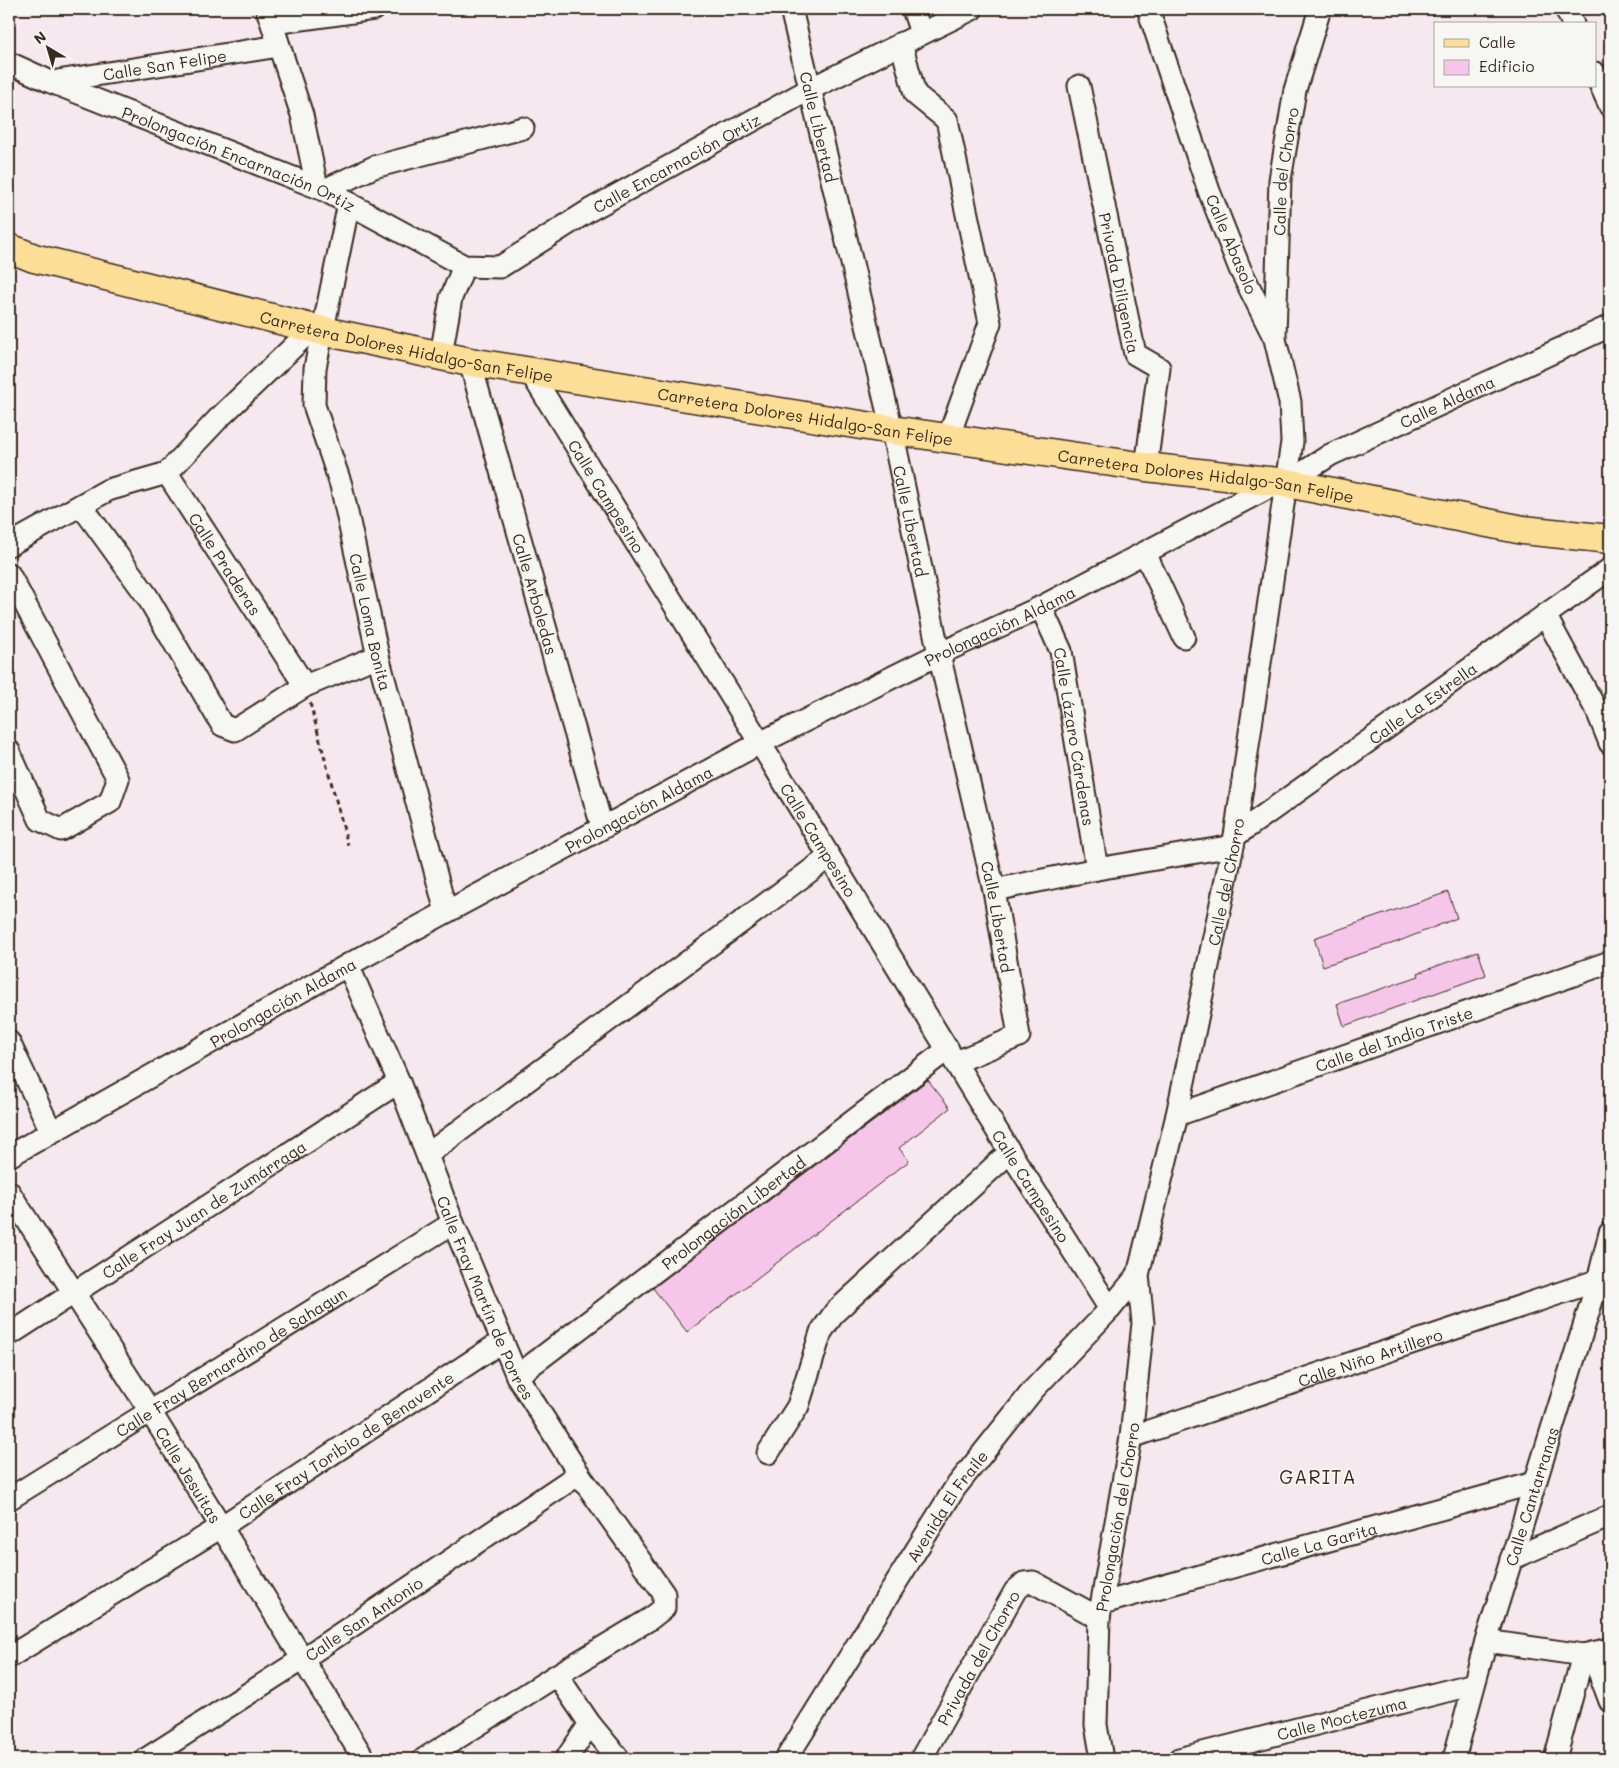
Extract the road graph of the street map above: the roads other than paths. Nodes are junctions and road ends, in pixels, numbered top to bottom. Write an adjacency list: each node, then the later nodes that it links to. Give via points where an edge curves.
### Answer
1 (374, 9): 8 (street)
2 (791, 9): 17 (street, Calle Libertad)
3 (913, 9): 10 (street)
4 (972, 9): 10 (street, Calle Encarnación Ortiz)
5 (1148, 9): 26 (street, Calle Abasolo, via 1209,191 1240,269)
6 (1320, 9): 26 (street, Calle del Chorro, via 1295,90 1280,180)
7 (1566, 9): 9 (street)
8 (270, 16): 12 (street)
9 (1572, 22)
10 (921, 33): 11 (street, Calle Encarnación Ortiz)
11 (901, 43): 17 (street, Calle Encarnación Ortiz); 31 (street, via 916,94 947,120 990,323)
12 (278, 46): 15 (street, Calle San Felipe); 20 (street, via 302,115)
13 (9, 63): 15 (street, Prolongación Encarnación Ortiz)
14 (1596, 75): 18 (street)
15 (51, 82): 20 (street, Prolongación Encarnación Ortiz)
16 (1078, 86): 32 (street, Privada Diligencia, via 1135,354 1158,368)
17 (812, 88): 23 (street, Calle Encarnación Ortiz, via 590,210 500,267); 30 (street, Calle Libertad)
18 (1610, 106)
19 (523, 128): 20 (street, via 374,167)
20 (321, 188): 21 (street, Prolongación Encarnación Ortiz)
21 (349, 203): 23 (street, Prolongación Encarnación Ortiz); 25 (street, Calle Loma Bonita)
22 (9, 248): 25 (main road, Carretera Dolores Hidalgo-San Felipe, via 34,258)
23 (464, 266): 27 (street, via 451,298)
24 (1610, 326): 34 (street, Calle Aldama, via 1330,455)
25 (317, 330): 27 (main road, Carretera Dolores Hidalgo-San Felipe); 33 (street, via 218,419); 45 (street, Calle Loma Bonita, via 314,405 340,485)
26 (1275, 339): 34 (street, Calle Abasolo, via 1290,402 1292,442)
27 (441, 355): 28 (main road, Carretera Dolores Hidalgo-San Felipe)
28 (470, 362): 29 (main road, Carretera Dolores Hidalgo-San Felipe); 50 (street, Calle Arboledas)
29 (529, 370): 30 (main road, Carretera Dolores Hidalgo-San Felipe); 47 (street, Calle Campesino)
30 (892, 430): 31 (main road, Carretera Dolores Hidalgo-San Felipe); 44 (street, Calle Libertad)
31 (948, 438): 32 (main road, Carretera Dolores Hidalgo-San Felipe)
32 (1146, 468): 34 (main road, Carretera Dolores Hidalgo-San Felipe)
33 (168, 473): 35 (street, via 108,490); 46 (street, Calle Praderas)
34 (1283, 483): 36 (main road, Carretera Dolores Hidalgo-San Felipe, via 1523,530); 38 (street, Prolongación Aldama); 51 (street, Calle del Chorro)
35 (81, 505): 37 (street); 46 (street, via 147,596 222,725 235,730)
36 (1610, 539)
37 (9, 545)
38 (1145, 553): 41 (street, Prolongación Aldama); 43 (street)
39 (1610, 569): 42 (street, Calle La Estrella)
40 (9, 574): 49 (street, via 118,779 110,802 61,830 40,820)
41 (1041, 607): 44 (street, Prolongación Aldama); 53 (street, Calle Lázaro Cárdenas, via 1061,651)
42 (1545, 615): 48 (street, via 1598,713); 51 (street, Calle La Estrella)
43 (1184, 637)
44 (939, 654): 47 (street, Prolongación Aldama); 54 (street, Calle Libertad)
45 (378, 656): 46 (street); 55 (street, Calle Loma Bonita)
46 (305, 686)
47 (760, 743): 50 (street, Prolongación Aldama); 52 (street, Calle Campesino)
48 (1610, 743)
49 (9, 751)
50 (602, 827): 55 (street, Prolongación Aldama)
51 (1234, 841): 53 (street, Calle La Estrella); 62 (street, Calle del Chorro)
52 (829, 857): 60 (street, Calle Campesino); 65 (street)
53 (1098, 869): 54 (street, Calle La Estrella)
54 (994, 890): 58 (street, Calle Libertad)
55 (446, 912): 57 (street, Prolongación Aldama)
56 (1610, 962): 62 (street, Calle del Indio Triste)
57 (348, 965): 61 (street, Calle Fray Martín de Porres); 63 (street, Prolongación Aldama)
58 (1019, 1036): 60 (street, Prolongación Libertad)
59 (9, 1042): 63 (street)
60 (952, 1056): 64 (street, Calle Campesino); 76 (street, Prolongación Libertad)
61 (399, 1082): 65 (street, Calle Fray Martín de Porres); 72 (street, Calle Fray Juan de Zumárraga)
62 (1177, 1115): 70 (street, Calle del Chorro)
63 (52, 1131): 66 (street, Prolongación Aldama)
64 (1010, 1152): 73 (street, Calle Campesino); 79 (street, via 835,1312 821,1332 798,1406)
65 (428, 1154): 68 (street, Calle Fray Martín de Porres)
66 (9, 1156)
67 (9, 1192): 72 (street, Calle Jesuitas)
68 (453, 1223): 75 (street, Calle Fray Martín de Porres); 77 (street, Calle Fray Bernardino de Sahagun)
69 (1610, 1233): 71 (street, Calle Cantarranas)
70 (1138, 1276): 73 (street, Avenida El Fraile); 78 (street, Prolongación del Chorro, via 1143,1323)
71 (1604, 1278): 78 (street, Calle Niño Artillero); 81 (street, Calle Cantarranas)
72 (76, 1292): 74 (street, Calle Fray Juan de Zumárraga); 77 (street, Calle Jesuitas)
73 (1110, 1310): 101 (street, Avenida El Fraile, via 1034,1389 955,1488)
74 (9, 1335)
75 (502, 1342): 76 (street, Calle Fray Martín de Porres); 84 (street, Calle Fray Toribio de Benavente)
76 (517, 1376): 80 (street, Calle Fray Martín de Porres)
77 (150, 1411): 82 (street, Calle Fray Bernardino de Sahagun); 84 (street, Calle Jesuitas)
78 (1131, 1437): 86 (street, Prolongación del Chorro)
79 (768, 1452)
80 (579, 1474): 90 (street, Calle San Antonio); 91 (street, Calle Fray Martín de Porres, via 664,1594 664,1608)
81 (1534, 1483): 85 (street, Calle Cantarranas); 86 (street, Calle La Garita)
82 (9, 1499)
83 (1610, 1516): 85 (street)
84 (221, 1527): 89 (street, Calle Fray Toribio de Benavente); 90 (street, Calle Jesuitas)
85 (1511, 1559): 87 (street, Calle Cantarranas)
86 (1101, 1610): 95 (street, Privada del Chorro, via 1033,1582 1024,1583 1015,1591); 102 (street, Prolongación del Chorro, via 1096,1725)
87 (1486, 1641): 88 (street); 92 (street, Calle Cantarranas)
88 (1595, 1652): 93 (street); 105 (street)
89 (9, 1657)
90 (304, 1658): 96 (street, Calle San Antonio); 97 (street, Calle Jesuitas)
91 (557, 1675): 94 (street); 98 (street)
92 (1474, 1684): 103 (street, Calle Moctezuma); 104 (street, Calle Cantarranas)
93 (1610, 1700)
94 (590, 1724): 99 (street); 100 (street)
95 (922, 1758)
96 (146, 1759)
97 (364, 1759)
98 (424, 1759)
99 (566, 1759)
100 (619, 1759)
101 (786, 1759)
102 (1102, 1759)
103 (1179, 1759)
104 (1454, 1759)
105 (1555, 1759)

